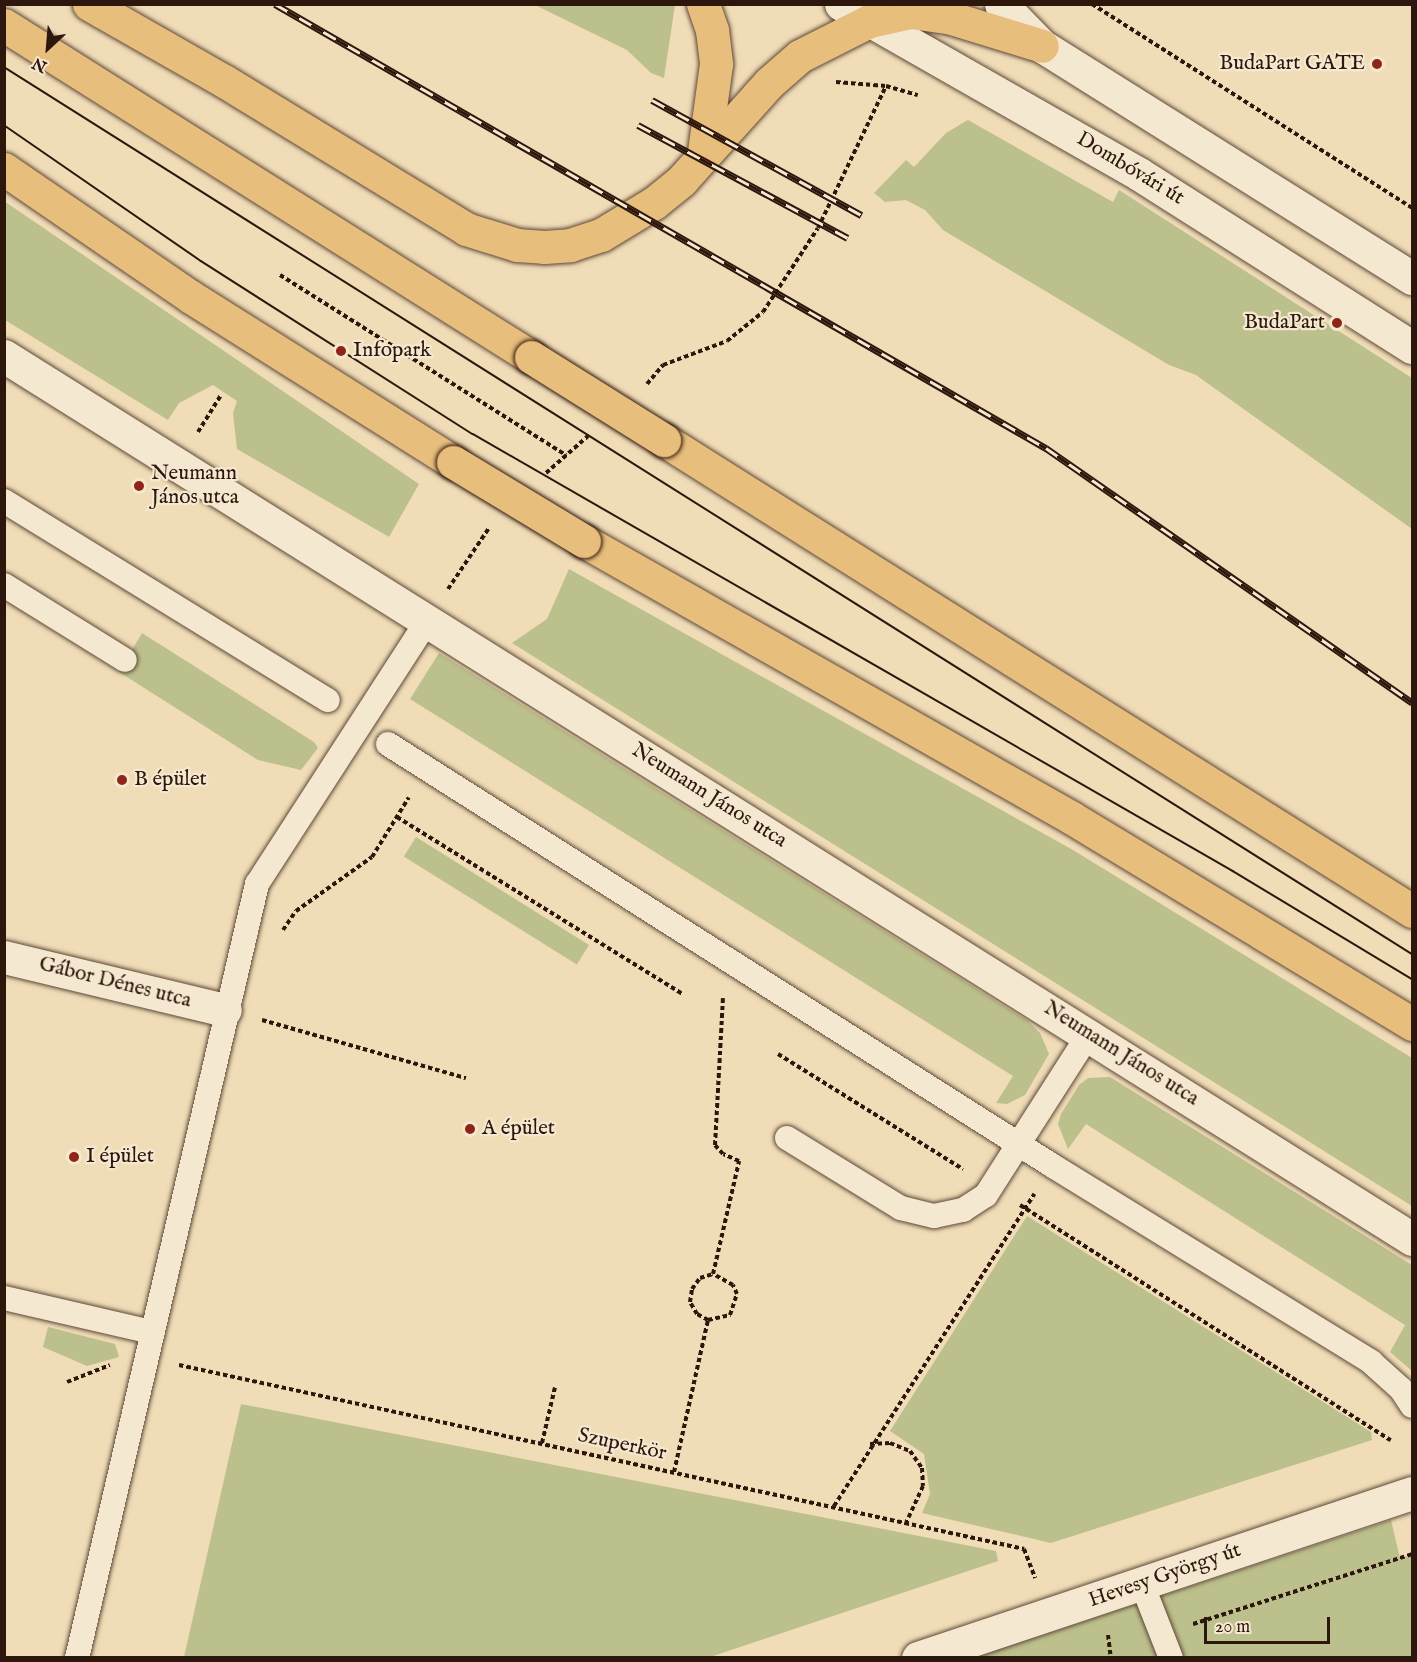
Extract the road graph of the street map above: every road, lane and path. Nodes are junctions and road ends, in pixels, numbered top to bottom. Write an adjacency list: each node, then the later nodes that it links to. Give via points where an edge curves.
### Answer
1 (89, 4): 12 (main road, via 224,81 437,213 466,229 508,242 544,247 570,245 601,235 654,203 682,180)
2 (703, 4): 12 (main road, via 712,30 716,64)
3 (841, 4): 6 (street, Dombóvári út)
4 (1001, 4): 8 (street)
5 (1092, 4): 14 (path)
6 (875, 13): 8 (main road, via 948,17); 12 (main road, via 800,56); 17 (street, Dombóvári út)
7 (4, 25): 31 (main road, bridge)
8 (1042, 46): 16 (street)
9 (829, 81): 10 (path)
10 (886, 86): 11 (path); 19 (path, via 818,228 763,312 727,341)
11 (928, 98)
12 (704, 152)
13 (4, 169): 37 (main road, bridge, via 191,297 453,462 584,541 1072,818)
14 (1413, 208)
15 (280, 276): 22 (path)
16 (1413, 278)
17 (1413, 347)
18 (4, 356): 25 (street, Neumann János utca)
19 (663, 365)
20 (221, 395): 21 (path)
21 (198, 432)
22 (566, 455)
23 (4, 501): 27 (lane)
24 (4, 585): 26 (lane)
25 (426, 622): 36 (lane, via 257,884); 38 (street, Neumann János utca)
26 (125, 660)
27 (328, 700)
28 (388, 744): 29 (lane)
29 (427, 769): 30 (path); 42 (lane)
30 (397, 817): 32 (path, via 372,858 296,911); 35 (path)
31 (1413, 911)
32 (278, 938)
33 (4, 957): 36 (street, Gábor Dénes utca)
34 (723, 990): 47 (path, via 715,1145 723,1154 739,1161)
35 (683, 994)
36 (225, 1010): 40 (path); 50 (lane)
37 (1413, 1024)
38 (1089, 1034): 42 (lane); 46 (street, Neumann János utca)
39 (778, 1054): 44 (path)
40 (466, 1078)
41 (787, 1138): 44 (lane, via 901,1208 922,1215 963,1210)
42 (1019, 1144): 43 (lane); 44 (lane)
43 (1053, 1166): 45 (path); 54 (lane, via 1371,1362 1401,1389)
44 (992, 1186): 45 (path)
45 (1025, 1208): 55 (path); 57 (path)
46 (1413, 1239)
47 (713, 1274): 49 (path, via 700,1278 692,1289 690,1302 697,1314); 49 (path, via 733,1285 737,1294 729,1315)
48 (4, 1298): 50 (lane)
49 (708, 1320): 58 (path)
50 (151, 1332): 51 (lane)
51 (145, 1358): 52 (path, via 93,1369); 56 (path, Szuperkör); 67 (lane)
52 (67, 1382)
53 (555, 1387): 56 (path)
54 (1413, 1406)
55 (1391, 1440)
56 (542, 1443): 58 (path, Szuperkör)
57 (870, 1444): 60 (path); 61 (path, via 890,1443 910,1451 922,1468 923,1486)
58 (674, 1472): 60 (path, Szuperkör)
59 (1413, 1493): 63 (street, Hevesy György út)
60 (834, 1506): 61 (path, Szuperkör)
61 (906, 1523): 64 (path, Szuperkör, via 1024,1549)
62 (1413, 1554): 66 (path)
63 (1142, 1584): 64 (street, Hevesy György út); 66 (lane)
64 (1050, 1615): 68 (street, Hevesy György út)
65 (1107, 1630): 69 (path, via 1113,1650)
66 (1164, 1634): 70 (lane)
67 (76, 1658)
68 (918, 1658)
69 (1111, 1658)
70 (1171, 1658)

